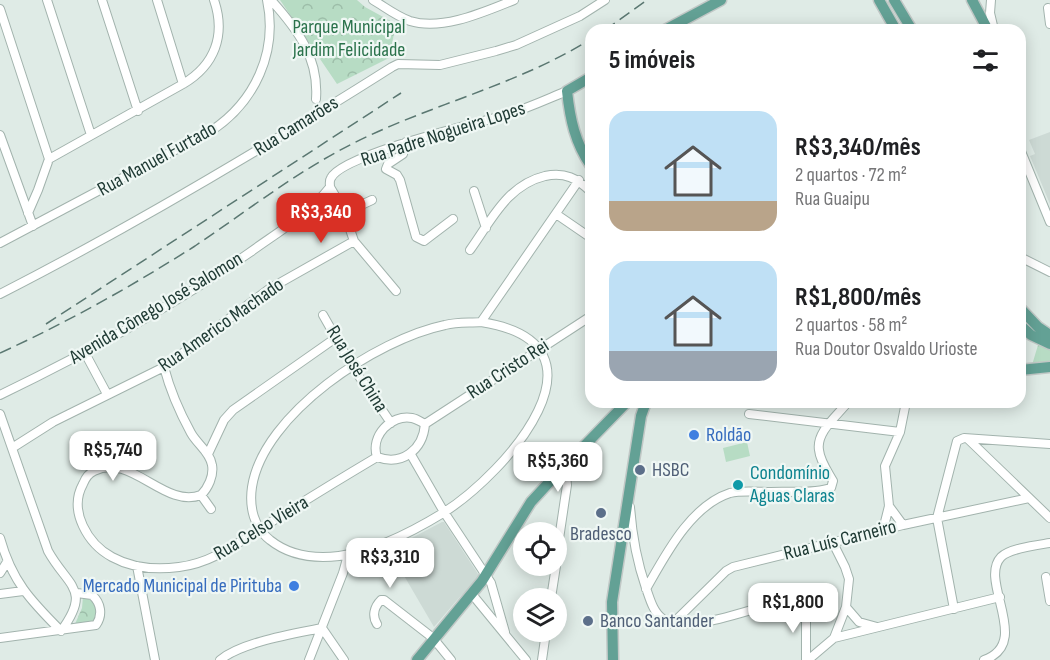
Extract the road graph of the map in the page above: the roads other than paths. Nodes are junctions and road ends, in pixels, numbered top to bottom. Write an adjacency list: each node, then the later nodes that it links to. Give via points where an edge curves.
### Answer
1 (47, 0): 32 (street)
2 (102, 0): 30 (street)
3 (156, 0): 27 (street)
4 (214, 0): 27 (street, via 219,21 214,50 208,64)
5 (269, 0): 29 (street, via 289,20 309,52 316,70); 48 (street, Rua Manuel Furtado, via 268,50 261,74 248,98 226,121)
6 (373, 0): 14 (street, via 399,16 422,23 449,21)
7 (514, 0): 14 (street)
8 (605, 0): 57 (street, Rua Camarões, via 516,45 440,65 392,66 152,212)
9 (721, 0): 18 (main road)
10 (879, 0): 19 (main road)
11 (886, 0): 15 (main road)
12 (972, 0): 22 (main road)
13 (991, 0): 23 (street)
14 (502, 2)
15 (895, 6): 20 (main road); 21 (main road)
16 (1048, 8): 24 (street)
17 (0, 9): 25 (street)
18 (679, 24)
19 (893, 24)
20 (901, 24)
21 (908, 24)
22 (987, 24)
23 (989, 24)
24 (1050, 24)
25 (4, 38): 35 (street)
26 (585, 80): 28 (main road)
27 (183, 84): 30 (street)
28 (567, 91): 33 (street, Rua Padre Nogueira Lopes, via 505,115); 34 (main road, via 575,138)
29 (316, 99)
30 (138, 111): 32 (street)
31 (0, 135): 42 (street)
32 (91, 135): 35 (street)
33 (405, 142): 39 (street, Rua Padre Nogueira Lopes, via 349,165 331,178); 46 (street, via 403,154 388,164 387,170 400,180 416,237 424,241)
34 (585, 158)
35 (49, 159): 42 (street)
36 (1026, 164): 47 (street)
37 (579, 180): 38 (street); 45 (street); 49 (street, via 555,174 522,184)
38 (585, 186)
39 (330, 187): 43 (street, Rua Padre Nogueira Lopes); 44 (street)
40 (474, 191): 49 (street)
41 (372, 200): 44 (street)
42 (28, 213): 48 (street)
43 (306, 213): 67 (street, Avenida Cônego José Salomon, via 201,286)
44 (344, 213): 51 (street)
45 (556, 214): 50 (street); 61 (street)
46 (453, 219)
47 (1050, 222)
48 (33, 226): 52 (street, Rua Manuel Furtado)
49 (486, 228): 53 (street)
50 (585, 233)
51 (354, 241): 56 (street); 69 (street, Rua Americo Machado, via 269,290)
52 (0, 243)
53 (470, 250)
54 (1026, 260): 55 (street)
55 (1050, 272)
56 (396, 291)
57 (0, 294)
58 (1026, 314): 63 (main road)
59 (323, 315): 64 (street, Rua José China)
60 (585, 320): 66 (street, Rua Cristo Rei)
61 (481, 322): 66 (street, via 518,331); 68 (street, via 445,325 422,332 388,345)
62 (1026, 330): 65 (main road)
63 (1050, 335)
64 (336, 337): 68 (street, Rua José China); 91 (street, via 233,410)
65 (1050, 344)
66 (541, 348): 85 (street, Rua Cristo Rei); 99 (street, via 547,371 546,389 527,432 489,477)
67 (85, 353): 72 (street); 73 (street, Avenida Cônego José Salomon)
68 (352, 366): 83 (street, Rua José China); 104 (street, via 290,419 259,462 251,495)
69 (164, 367): 72 (street, Rua Americo Machado); 91 (street, via 192,435)
70 (1050, 367): 71 (main road)
71 (1026, 369)
72 (108, 394): 89 (street, Rua Americo Machado)
73 (0, 395)
74 (621, 408): 93 (main road)
75 (632, 408): 82 (main road)
76 (640, 408): 82 (main road)
77 (644, 408): 82 (main road)
78 (843, 408): 84 (street)
79 (905, 408): 86 (street)
80 (0, 414): 89 (street)
81 (749, 414): 84 (street)
82 (641, 416): 94 (main road)
83 (391, 423): 85 (street, via 415,418); 92 (street, via 375,441)
84 (830, 423): 86 (street); 115 (street, via 818,450 833,482 831,488 736,492 720,498 688,524)
85 (425, 424): 90 (street, via 420,444)
86 (900, 432): 97 (street, via 885,466)
87 (968, 439): 88 (street); 96 (street); 100 (street, via 960,438 955,445)
88 (1050, 444)
89 (12, 448): 117 (street, via 48,551)
90 (410, 453): 92 (street, via 395,459); 99 (street)
91 (208, 454): 95 (street, via 212,473)
92 (376, 457): 104 (street, Rua Celso Vieira)
93 (565, 466): 102 (street, via 567,485); 113 (main road, via 531,502)
94 (629, 492): 115 (street, via 636,551); 142 (main road, via 612,602)
95 (201, 495): 98 (street); 111 (street, Rua Celso Vieira, via 178,497 142,477 114,468 94,471 87,477 77,500 87,534 114,558)
96 (1029, 498): 100 (street, Rua Luís Carneiro); 101 (street)
97 (889, 506): 103 (street); 105 (street)
98 (211, 509)
99 (444, 512): 109 (street, via 408,532); 113 (street)
100 (937, 518): 103 (street, Rua Luís Carneiro); 123 (street)
101 (1050, 518)
102 (562, 522)
103 (903, 525): 105 (street, Rua Luís Carneiro)
104 (258, 530): 109 (street, via 289,552 307,557); 111 (street, Rua Celso Vieira, via 214,558 197,564)
105 (883, 530): 107 (street, Rua Luís Carneiro)
106 (0, 538): 110 (street)
107 (833, 543): 122 (street, via 849,579); 125 (street, Rua Luís Carneiro, via 733,567)
108 (1050, 543): 120 (street, via 1002,555 995,571)
109 (348, 555): 126 (street)
110 (7, 562): 112 (street); 116 (street)
111 (137, 566): 134 (street)
112 (0, 573)
113 (486, 575): 118 (main road); 129 (street)
114 (1046, 578): 121 (street)
115 (646, 589): 125 (street, via 657,614)
116 (23, 591): 119 (street); 128 (street)
117 (77, 593): 128 (street); 128 (street, via 95,598 100,610 98,622)
118 (471, 593): 129 (street); 131 (main road)
119 (0, 594)
120 (1000, 597): 123 (street); 144 (street, via 1005,640 999,653)
121 (1050, 601)
122 (846, 607): 127 (street, via 859,622); 132 (street)
123 (954, 609): 127 (street)
124 (377, 624): 131 (street, via 376,608 384,600)
125 (672, 624): 143 (street, via 704,623 801,597 806,602)
126 (322, 628): 135 (street, via 235,650); 136 (street); 137 (street)
127 (879, 628): 132 (street)
128 (61, 631): 130 (street)
129 (505, 632): 140 (street)
130 (0, 638)
131 (433, 638): 138 (main road); 139 (street)
132 (834, 638): 143 (street)
133 (545, 642): 141 (street)
134 (155, 660)
135 (220, 660)
136 (309, 660)
137 (344, 660)
138 (417, 660)
139 (451, 660)
140 (526, 660)
141 (542, 660)
142 (613, 660)
143 (807, 660)
144 (984, 660)

